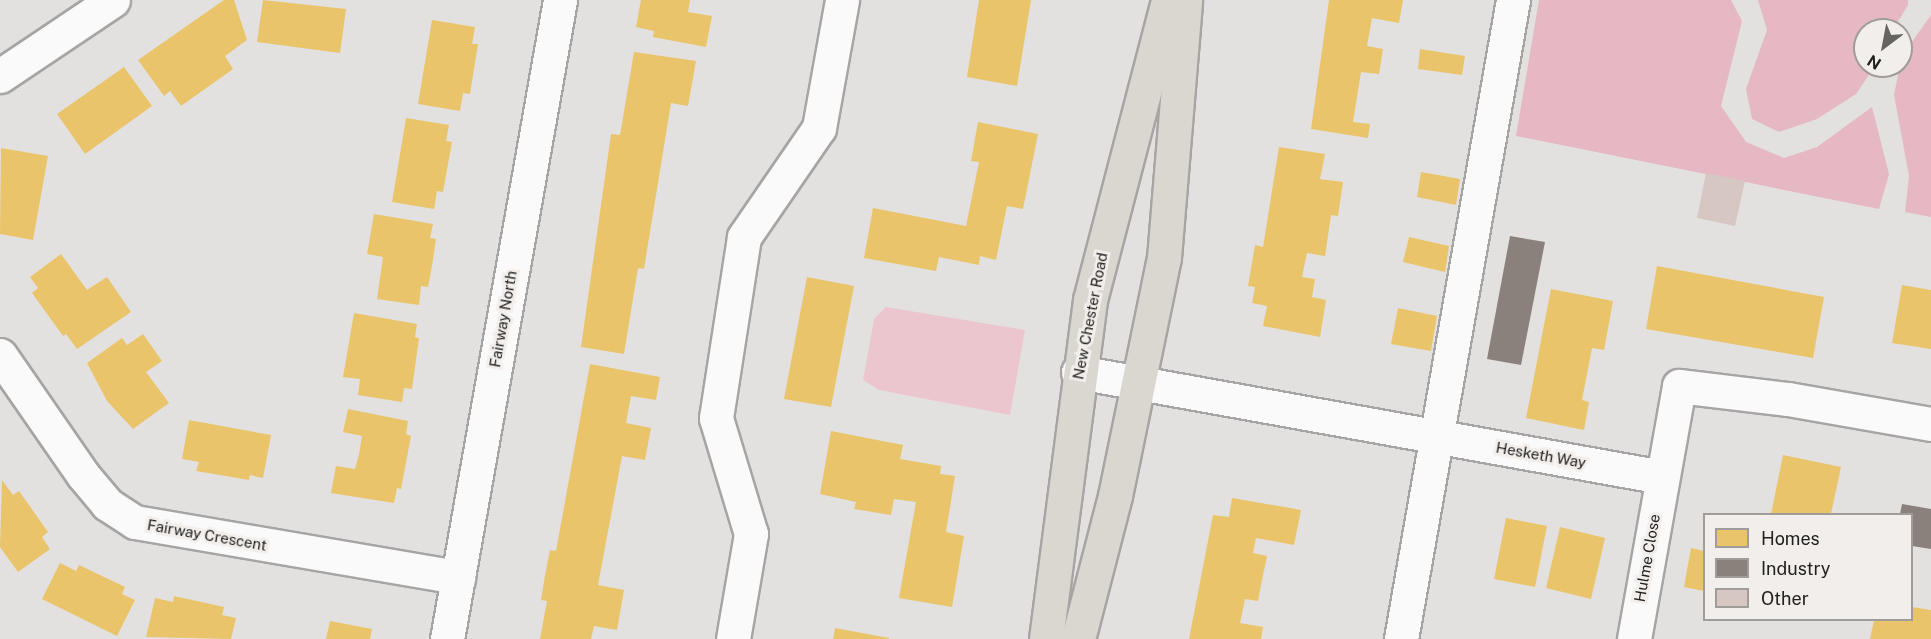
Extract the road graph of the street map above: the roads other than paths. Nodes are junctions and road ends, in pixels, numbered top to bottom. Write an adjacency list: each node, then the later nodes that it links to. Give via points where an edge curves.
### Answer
1 (113, 0): 7 (street)
2 (560, 0): 14 (street, Fairway North)
3 (842, 0): 16 (street, via 819,128 744,237 716,418 751,534)
4 (1168, 0): 9 (highway, New Chester Road, via 1090,300)
5 (1185, 0): 10 (highway, via 1164,258)
6 (1513, 0): 12 (street)
7 (0, 76)
8 (0, 355): 14 (street, Fairway Crescent, via 83,475 107,504 135,522)
9 (1078, 372): 10 (street, Hesketh Way); 17 (highway, New Chester Road)
10 (1135, 382): 12 (street, Hesketh Way); 18 (highway, via 1115,496)
11 (1931, 424): 13 (street, via 1788,399 1679,386)
12 (1437, 436): 13 (street, Hesketh Way); 19 (street)
13 (1662, 477): 20 (street, Hulme Close)
14 (458, 577): 15 (street, Fairway North)
15 (447, 639)
16 (733, 639)
17 (1046, 639)
18 (1078, 639)
19 (1401, 639)
20 (1634, 639)

